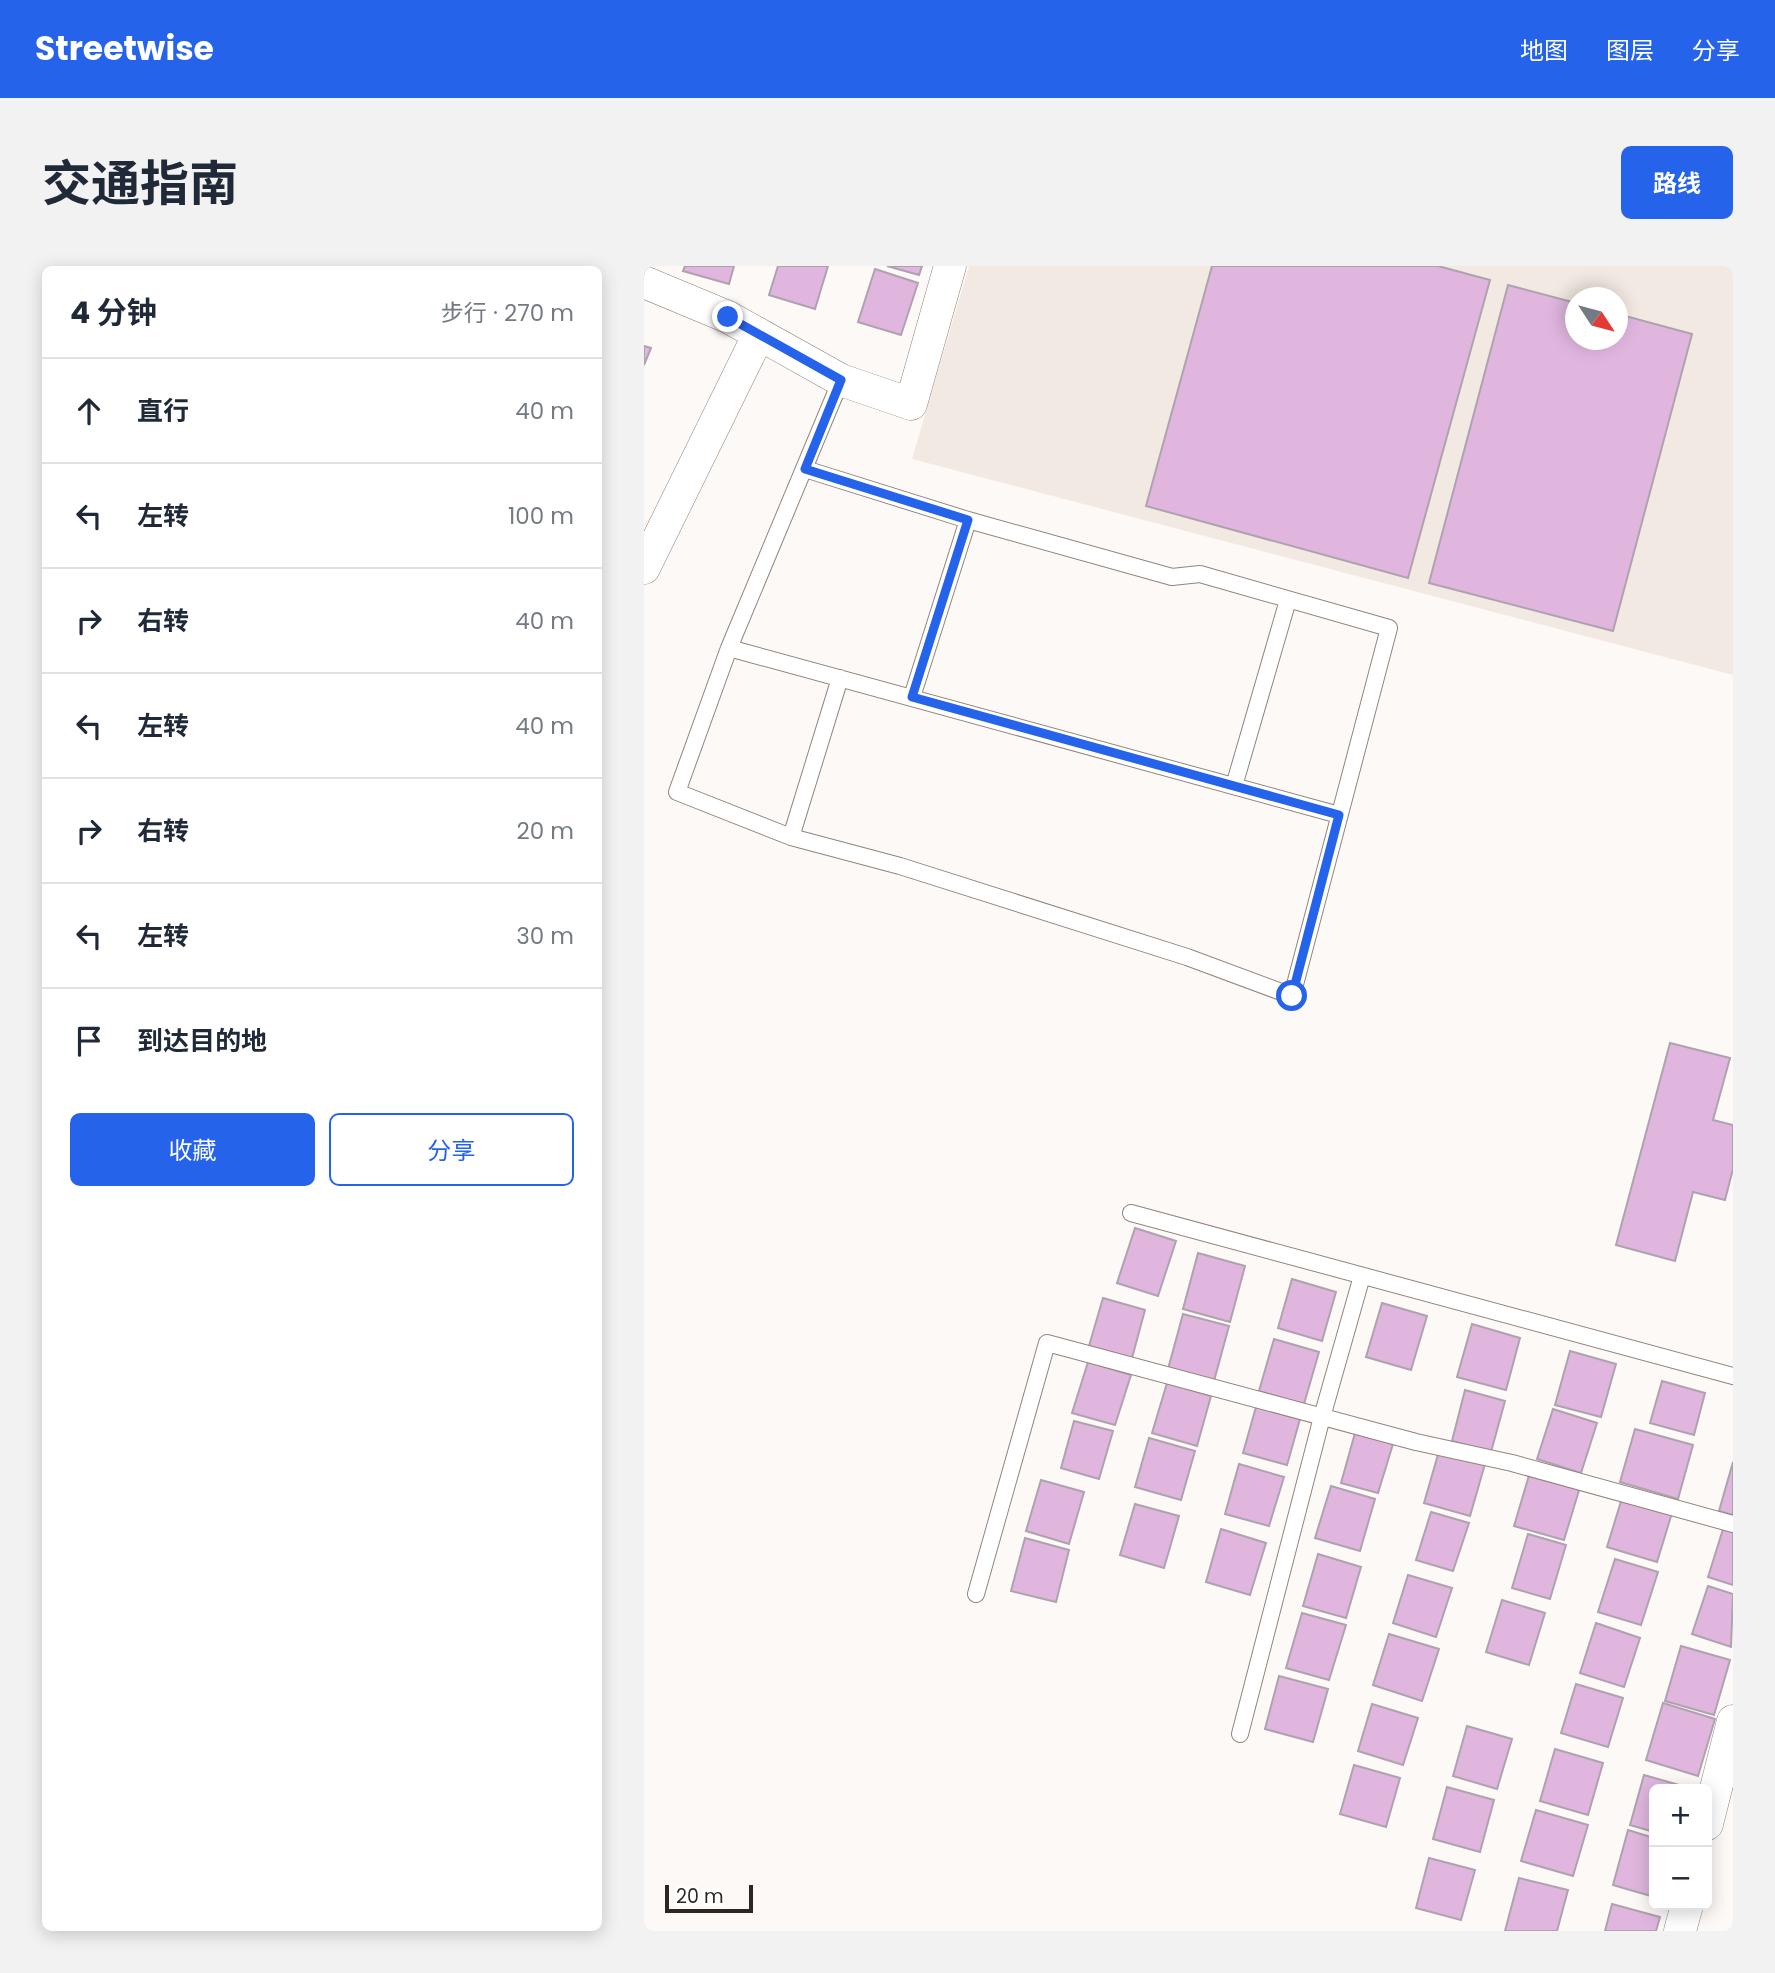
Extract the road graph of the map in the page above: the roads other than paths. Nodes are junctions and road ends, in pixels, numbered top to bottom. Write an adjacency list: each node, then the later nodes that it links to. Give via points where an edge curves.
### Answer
1 (950, 266): 4 (street, via 911,404)
2 (644, 282): 3 (street)
3 (759, 334): 4 (street); 7 (street)
4 (841, 380): 5 (lane)
5 (805, 469): 6 (lane); 9 (lane)
6 (968, 520): 8 (lane, via 1172,577 1200,575); 11 (lane)
7 (644, 568)
8 (1288, 600): 12 (lane); 13 (lane, via 1389,628)
9 (729, 648): 10 (lane); 14 (lane, via 677,793)
10 (841, 678): 11 (lane); 14 (lane)
11 (912, 697): 12 (lane)
12 (1234, 786): 13 (lane)
13 (1339, 815): 14 (lane, via 1292,996 1187,957 926,874)
14 (791, 837)
15 (1131, 1213): 16 (lane)
16 (1362, 1276): 17 (lane); 18 (lane)
17 (1733, 1376)
18 (1322, 1417): 19 (lane, via 1512,1462); 20 (lane, via 1047,1343); 22 (lane)
19 (1733, 1524)
20 (976, 1594)
21 (1733, 1721): 23 (street)
22 (1240, 1734)
23 (1726, 1779): 24 (street)
24 (1712, 1812)
25 (1686, 1910): 26 (street)
26 (1680, 1931)

